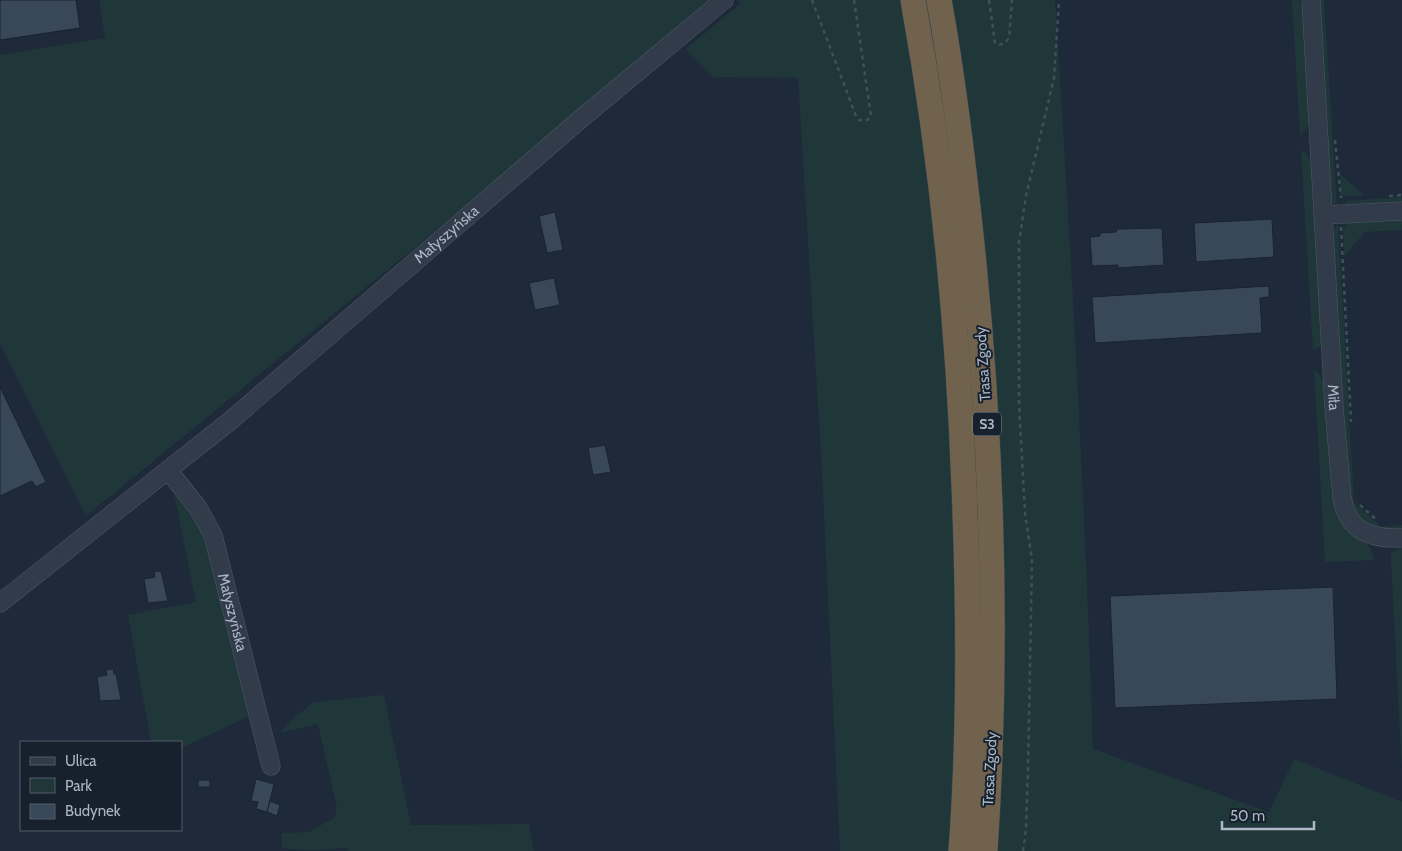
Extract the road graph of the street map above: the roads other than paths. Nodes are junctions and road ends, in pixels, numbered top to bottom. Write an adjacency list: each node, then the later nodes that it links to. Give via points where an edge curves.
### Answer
1 (724, 0): 7 (street, Małyszyńska, via 230,421)
2 (913, 0): 11 (highway, Trasa Zgody / S3, via 941,190 962,429 968,666)
3 (939, 0): 12 (highway, Trasa Zgody / S3, via 966,186 987,426 993,667)
4 (1311, 0): 6 (street, Miła)
5 (1402, 211): 6 (street)
6 (1332, 215): 8 (street, Miła, via 1334,407 1343,506 1351,521 1363,532 1378,538)
7 (168, 470): 9 (street, Małyszyńska); 10 (street, Małyszyńska, via 198,508 213,535)
8 (1402, 538)
9 (0, 603)
10 (271, 766)
11 (962, 851)
12 (985, 851)

